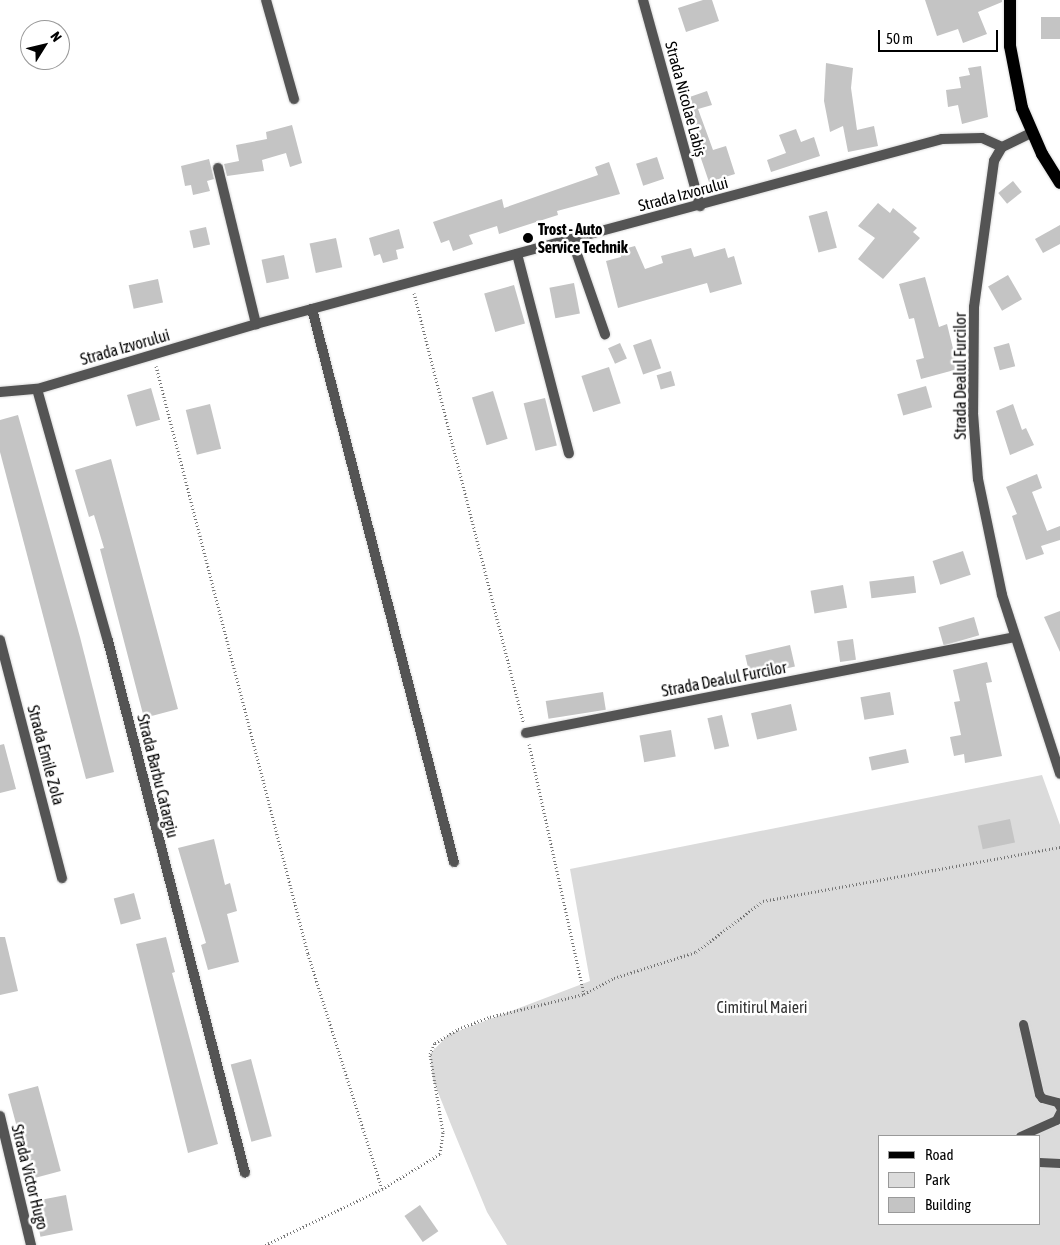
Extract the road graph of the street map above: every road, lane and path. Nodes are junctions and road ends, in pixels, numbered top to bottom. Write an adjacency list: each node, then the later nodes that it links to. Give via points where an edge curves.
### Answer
1 (266, 0): 4 (street)
2 (643, 0): 9 (street, Strada Nicolae Labiș)
3 (1010, 0): 5 (main road, via 1010,46)
4 (294, 99)
5 (1031, 133): 6 (street); 8 (main road)
6 (1002, 146): 9 (street, Strada Izvorului, via 982,138 942,140); 20 (street, Strada Dealul Furcilor, via 994,161 974,307 973,413 986,529)
7 (218, 168): 14 (street)
8 (1060, 183)
9 (700, 206): 10 (street, Strada Izvorului)
10 (572, 240): 11 (street, Strada Izvorului); 15 (street)
11 (517, 254): 12 (street, Strada Izvorului); 19 (street)
12 (412, 282): 13 (street, Strada Izvorului); 22 (path)
13 (312, 309): 14 (street, Strada Izvorului); 25 (street)
14 (256, 324): 16 (street, Strada Izvorului)
15 (605, 334)
16 (153, 355): 17 (street, Strada Izvorului); 36 (path, via 308,954)
17 (37, 389): 18 (street, Strada Izvorului); 35 (street, Strada Barbu Catargiu, via 108,641)
18 (0, 392)
19 (569, 453)
20 (1015, 637): 22 (street, Strada Dealul Furcilor); 23 (street, Strada Dealul Furcilor)
21 (0, 640): 26 (street, Strada Emile Zola)
22 (526, 733): 27 (path)
23 (1060, 774)
24 (1060, 847): 27 (path, via 763,901 696,952 614,978)
25 (454, 862)
26 (62, 878)
27 (584, 994): 36 (path, via 490,1017 435,1042 430,1054 443,1144 440,1154)
28 (1023, 1024): 29 (lane, via 1039,1094 1057,1102)
29 (1060, 1107)
30 (1060, 1112): 32 (lane, via 1056,1120)
31 (0, 1116): 37 (street, Strada Victor Hugo)
32 (1022, 1135)
33 (1040, 1162): 34 (lane)
34 (1060, 1163)
35 (245, 1173)
36 (382, 1189): 38 (path)
37 (31, 1245)
38 (265, 1245)

